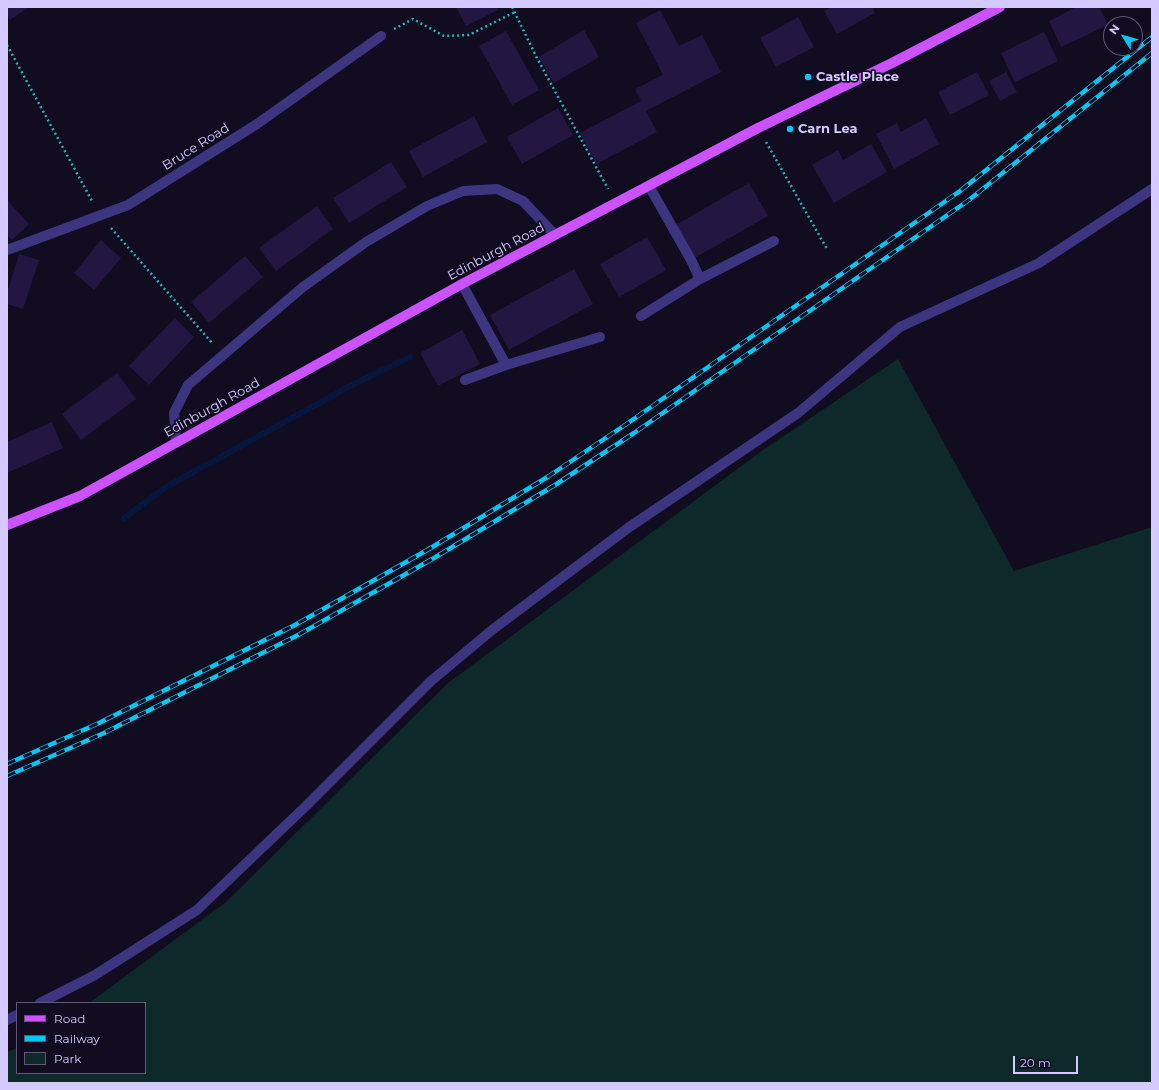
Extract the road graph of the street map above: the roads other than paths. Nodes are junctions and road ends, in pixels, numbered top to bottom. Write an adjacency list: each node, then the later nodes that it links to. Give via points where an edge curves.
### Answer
1 (1000, 7): 3 (main road, Edinburgh Road, via 758,128)
2 (381, 36): 7 (street, Bruce Road, via 257,124 128,205)
3 (649, 186): 5 (main road, Edinburgh Road); 8 (street)
4 (1152, 189): 16 (street, via 1039,263 900,327 798,413 628,528 492,630 431,681 197,910 94,975)
5 (555, 235): 9 (main road, Edinburgh Road); 14 (street, via 523,201 497,189 463,191 427,206 366,242 303,288 188,385 174,413)
6 (774, 241): 8 (street)
7 (7, 250)
8 (700, 279): 10 (street)
9 (462, 284): 12 (street); 14 (main road, Edinburgh Road)
10 (641, 316)
11 (600, 337): 12 (street)
12 (506, 365): 13 (street)
13 (465, 380)
14 (176, 443): 15 (main road, Edinburgh Road, via 80,496)
15 (7, 525)
16 (42, 1002)
17 (16, 1016): 18 (street)
18 (7, 1020)

